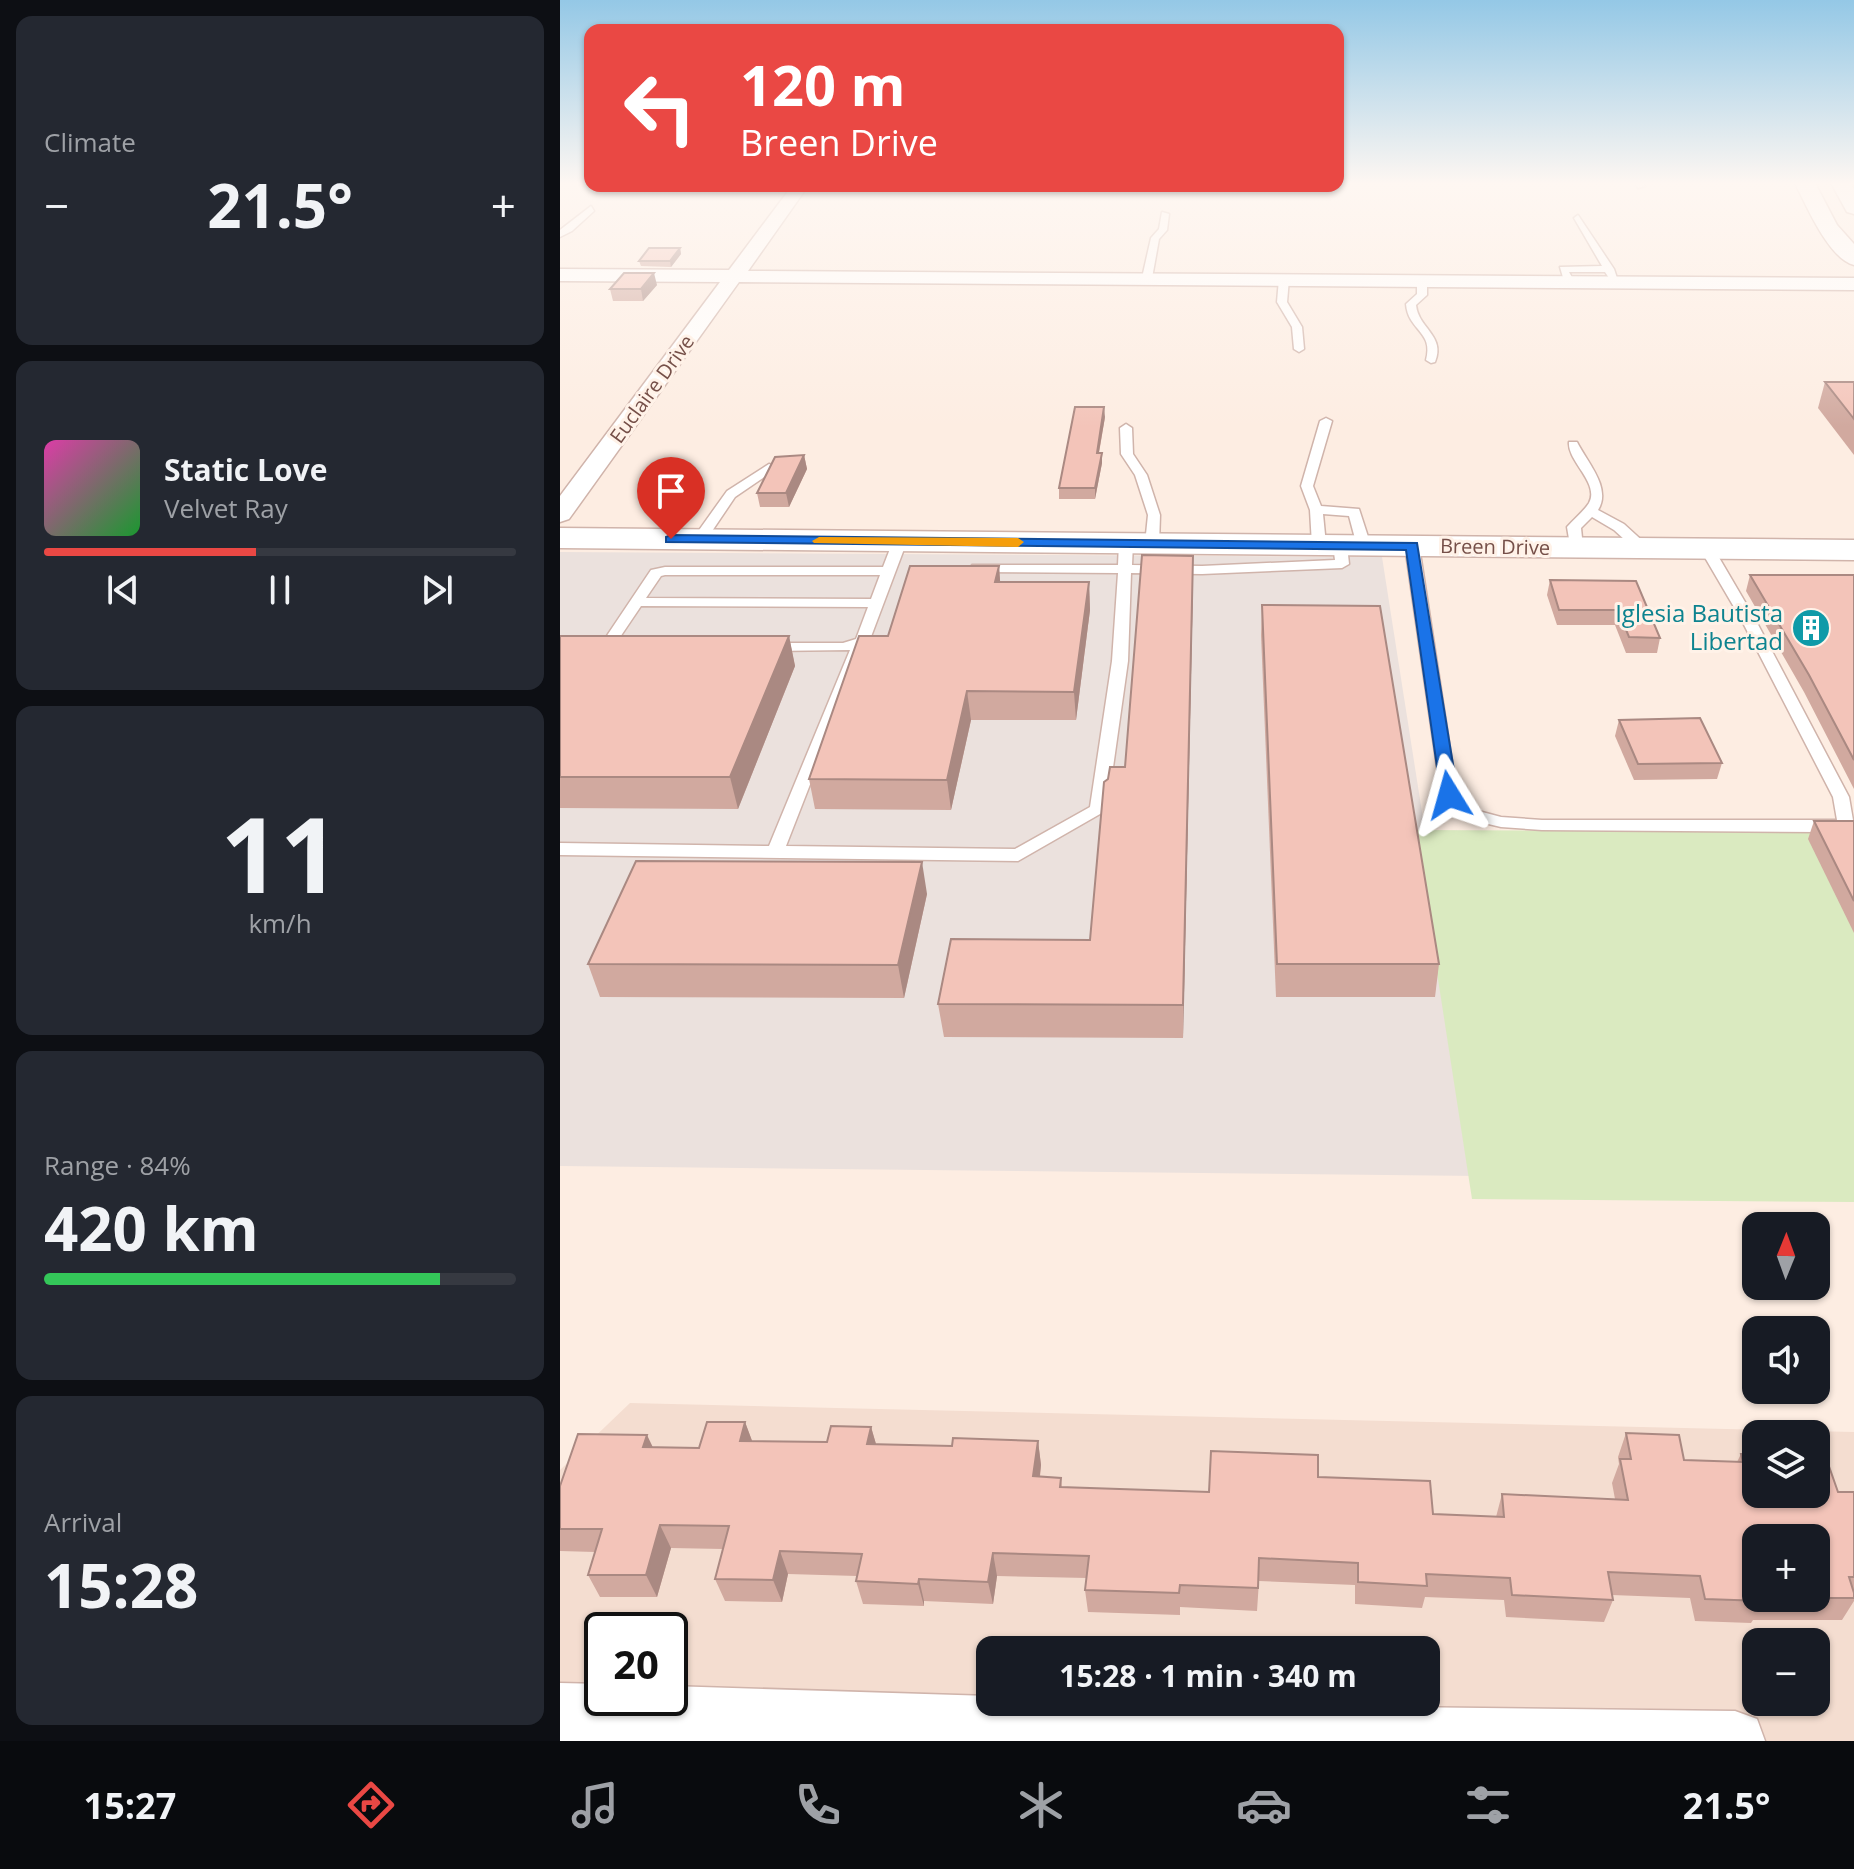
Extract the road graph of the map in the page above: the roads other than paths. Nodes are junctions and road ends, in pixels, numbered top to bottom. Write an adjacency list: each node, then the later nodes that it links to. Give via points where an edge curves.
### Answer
1 (743, 264): 5 (street, Euclaire Drive)
2 (1150, 264): 7 (lane)
3 (1605, 264): 6 (lane)
4 (560, 275): 5 (street)
5 (735, 276): 7 (street); 19 (street, Euclaire Drive)
6 (1612, 276): 9 (street, via 1569,281); 10 (street)
7 (1147, 278): 8 (street)
8 (1284, 279): 9 (street); 11 (lane, via 1282,302 1297,327)
9 (1422, 280): 12 (lane, via 1422,295 1411,304 1412,317 1428,331 1435,351)
10 (1854, 284)
11 (1299, 349)
12 (1431, 360)
13 (1326, 421): 17 (lane, via 1307,486)
14 (1126, 428): 28 (lane, via 1127,454 1141,475 1154,515)
15 (1573, 445): 18 (lane, via 1596,491 1596,503)
16 (773, 467): 21 (lane, via 731,494)
17 (1316, 510): 22 (lane); 22 (lane, via 1354,512)
18 (1589, 510): 24 (lane, via 1574,527); 25 (lane)
19 (560, 514)
20 (560, 538): 21 (street, Breen Drive)
21 (699, 540): 30 (street, Breen Drive)
22 (1341, 545): 23 (street, Breen Drive); 29 (street, Breen Drive)
23 (1412, 546): 24 (street, Breen Drive); 36 (lane, via 1449,795 1465,813 1542,825 1819,827)
24 (1576, 548): 25 (street, Breen Drive)
25 (1642, 548): 26 (street, Breen Drive)
26 (1707, 549): 27 (street, Breen Drive); 36 (lane)
27 (1854, 550)
28 (1134, 552): 29 (street, Breen Drive); 29 (lane, via 1202,570); 30 (street, Breen Drive, via 970,559); 38 (lane, via 1098,810 1018,855)
29 (1281, 555)
30 (895, 556): 31 (lane, via 665,571 656,573); 32 (lane)
31 (636, 602): 32 (lane); 34 (lane)
32 (878, 603): 33 (lane)
33 (862, 642): 35 (lane, via 843,647); 38 (lane)
34 (607, 646)
35 (748, 647)
36 (1850, 821)
37 (560, 849): 38 (lane)
38 (775, 852)
39 (560, 1713): 40 (street)
40 (1284, 1738): 41 (street)
41 (1735, 1741)

